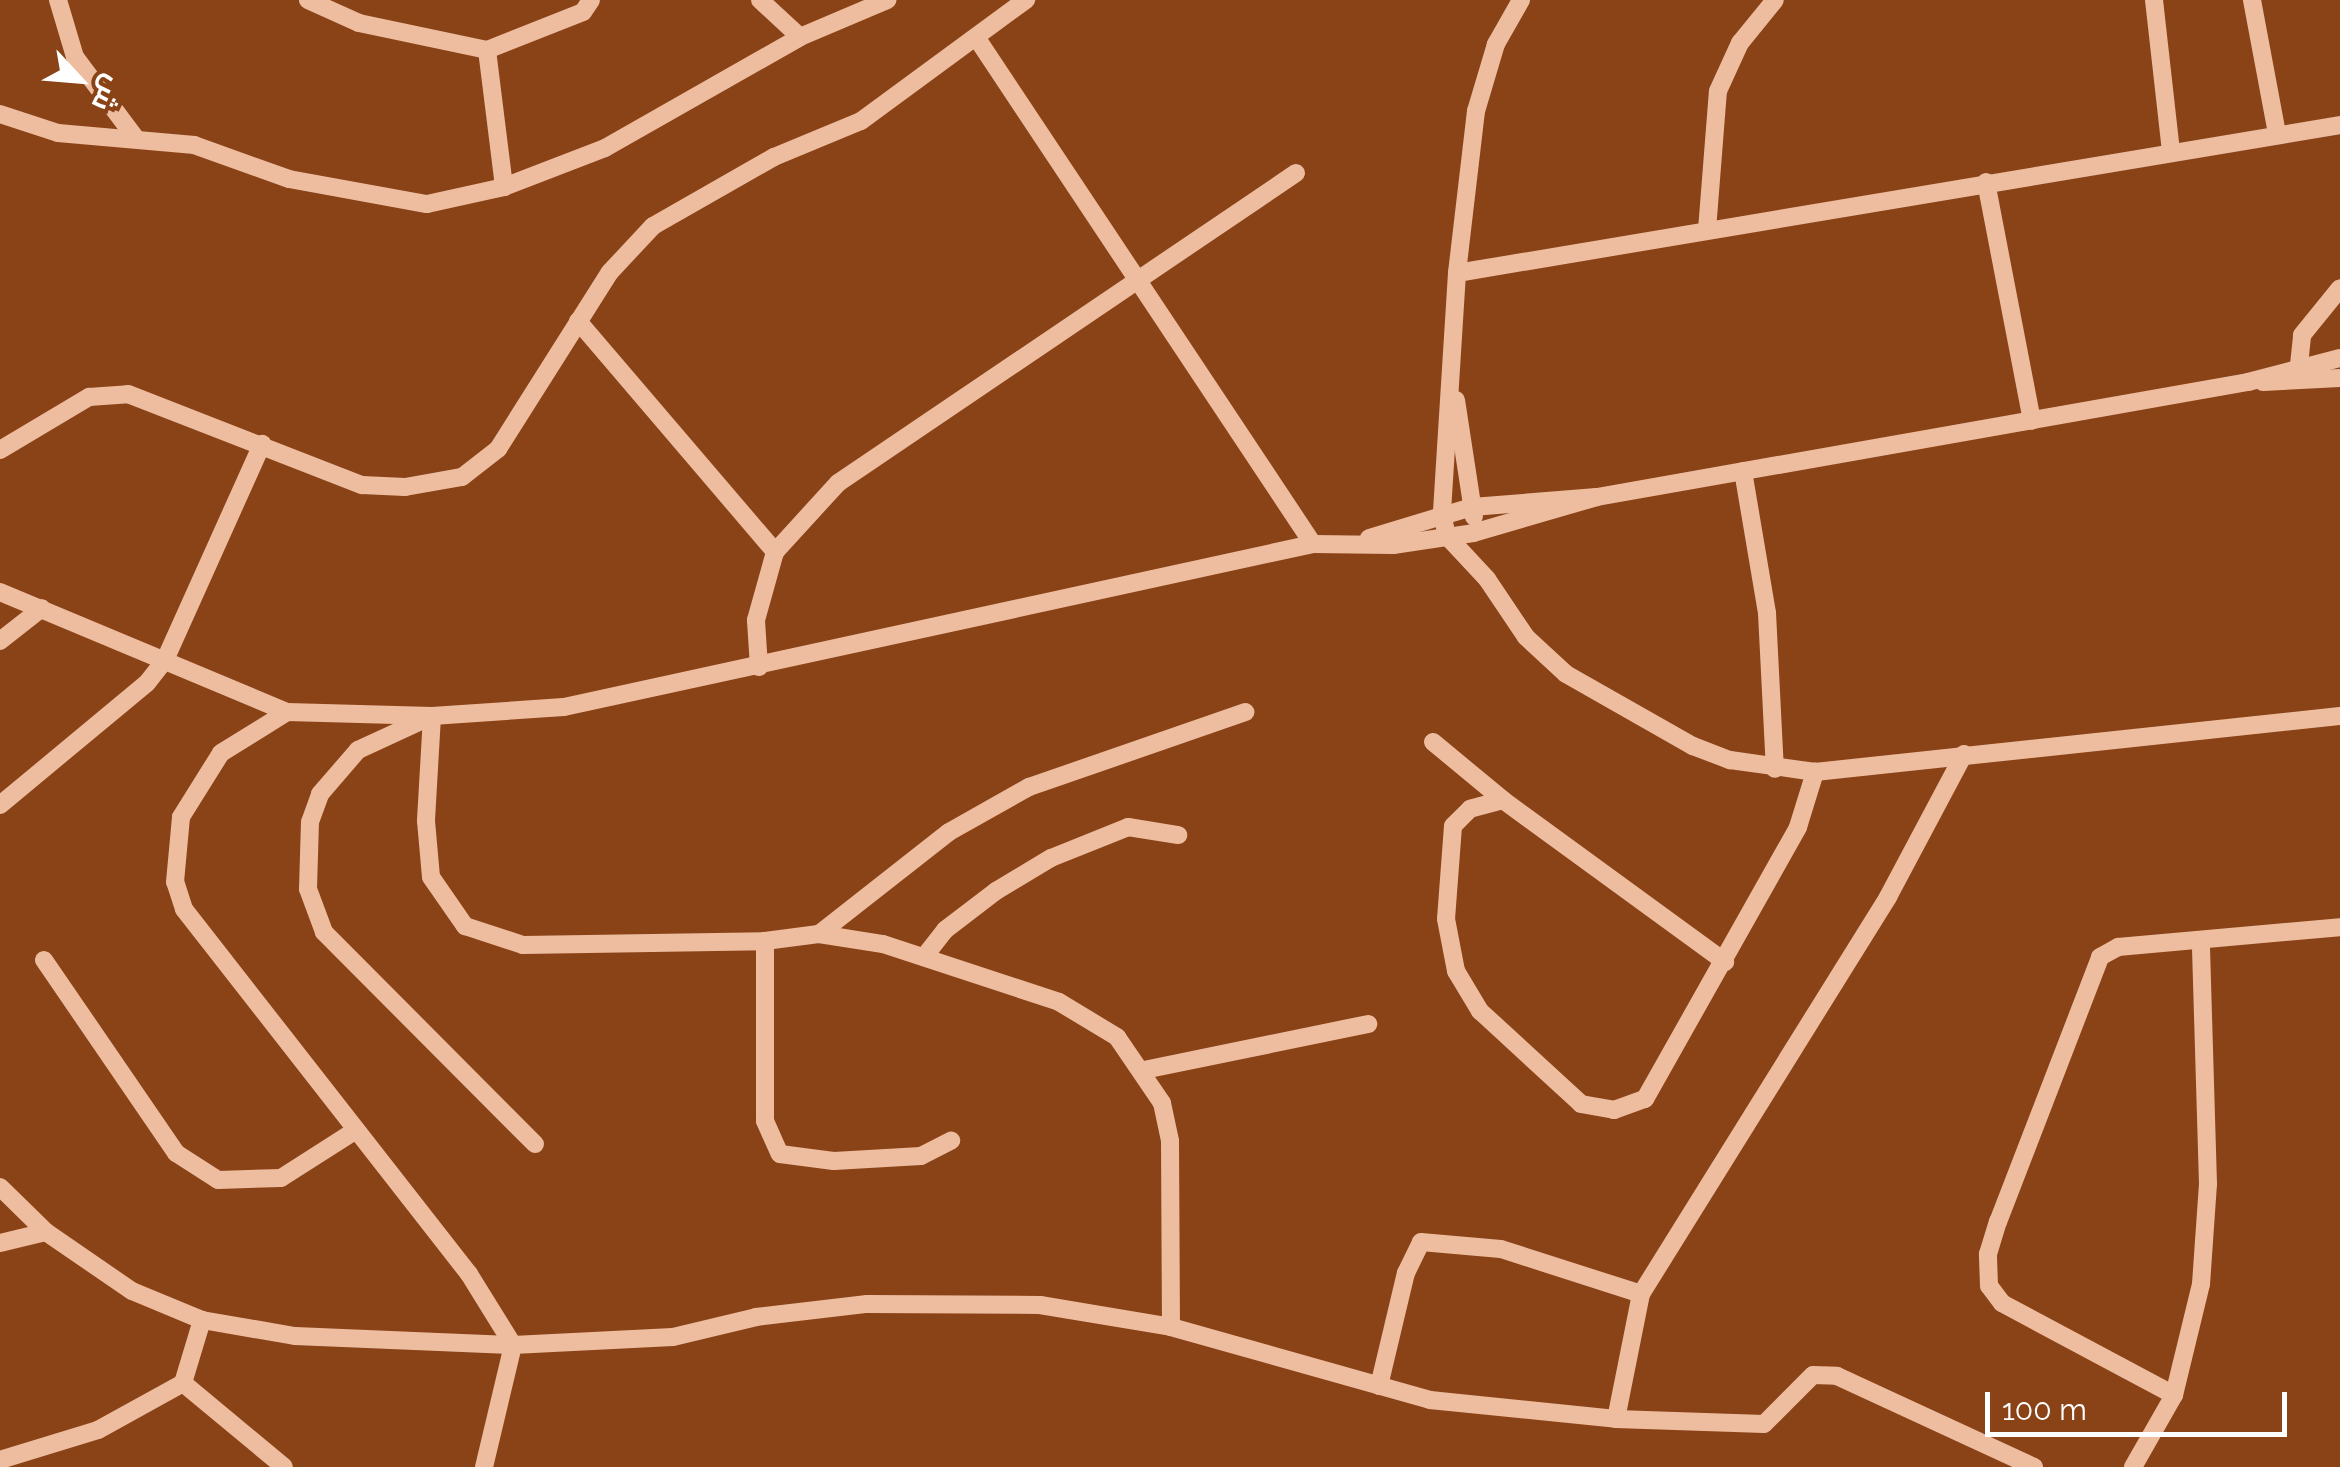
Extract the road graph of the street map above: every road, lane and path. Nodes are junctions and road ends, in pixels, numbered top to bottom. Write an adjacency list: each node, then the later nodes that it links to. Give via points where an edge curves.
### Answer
1 (58, 0): 17 (street, via 75,57)
2 (308, 0): 13 (street, via 358,23)
3 (591, 0): 13 (street, via 584,12)
4 (760, 0): 11 (street)
5 (887, 0): 11 (street)
6 (1026, 0): 12 (street)
7 (1521, 0): 23 (street, via 1496,44 1476,111)
8 (1775, 0): 22 (street, via 1740,43 1718,92)
9 (2154, 0): 18 (street)
10 (2252, 0): 16 (street)
11 (800, 38): 21 (street, via 605,148)
12 (978, 40): 24 (street); 26 (street, via 861,121 774,158 653,226)
13 (487, 50): 21 (street)
14 (2, 121): 17 (street, via 58,133)
15 (2340, 125): 16 (street)
16 (2276, 133): 18 (street)
17 (134, 136): 21 (street, via 194,146 289,179 426,204)
18 (2171, 151): 20 (street)
19 (1296, 173): 24 (street)
20 (1986, 182): 22 (street); 32 (street)
21 (504, 187)
22 (1707, 230): 23 (street)
23 (1457, 273): 31 (street)
24 (1135, 279): 42 (street); 43 (street, via 838,483)
25 (2340, 288): 28 (street, via 2302,334)
26 (578, 321): 33 (street, via 507,438 462,476 405,487 362,485); 43 (street)
27 (2340, 358): 28 (street)
28 (2299, 366): 30 (street)
29 (2340, 378): 30 (street)
30 (2248, 382): 32 (street)
31 (1454, 384): 37 (street); 38 (street)
32 (2032, 421): 35 (street)
33 (262, 444): 34 (street, via 156,401 111,393 56,412); 48 (street)
34 (0, 450)
35 (1743, 472): 36 (street); 56 (street, via 1767,614)
36 (1598, 497): 37 (street); 39 (street)
37 (1472, 507): 38 (street); 39 (street)
38 (1442, 514): 40 (street); 41 (street)
39 (1476, 532): 40 (street); 44 (street)
40 (1446, 536): 41 (street, via 1393,545); 44 (street)
41 (1359, 542): 42 (street)
42 (1312, 544): 49 (street)
43 (775, 552): 49 (street, via 756,620)
44 (1466, 556): 56 (street, via 1526,637 1566,674 1649,727 1730,760)
45 (0, 592): 46 (street)
46 (42, 608): 47 (street); 48 (street)
47 (0, 642)
48 (165, 660): 50 (street); 59 (street)
49 (759, 667): 53 (street, via 564,706)
50 (287, 712): 53 (street); 70 (street, via 220,752 202,774 181,817 175,882 184,909)
51 (1245, 712): 62 (street, via 1029,788 950,832)
52 (2340, 713): 55 (street)
53 (432, 716): 63 (street, via 426,821 431,878 465,926 522,946); 72 (street, via 358,750 320,794 310,822 308,889 324,932)
54 (1432, 742): 58 (street)
55 (1964, 754): 57 (street); 76 (street, via 1888,897)
56 (1775, 768): 57 (street)
57 (1815, 772): 67 (street, via 1798,827)
58 (1503, 800): 67 (street); 67 (street, via 1470,810 1453,826 1446,919 1456,971 1480,1011 1581,1104 1614,1110 1645,1100)
59 (0, 805)
60 (1178, 835): 65 (street, via 1128,827 1051,858 945,930)
61 (2340, 927): 64 (street)
62 (819, 934): 63 (street); 65 (street)
63 (765, 941): 71 (street, via 765,1121 780,1154 834,1161 921,1156)
64 (2201, 944): 82 (street, via 2208,1184 2200,1284); 82 (street, via 2118,946 2100,957 1988,1254 1989,1286 2002,1304)
65 (924, 958): 69 (street, via 1058,1002 1117,1037)
66 (44, 960): 70 (street, via 176,1153 218,1180 280,1178)
67 (1724, 962)
68 (1368, 1024): 69 (street)
69 (1144, 1070): 78 (street, via 1162,1103 1170,1142)
70 (356, 1130): 79 (street, via 468,1274)
71 (951, 1141)
72 (535, 1144)
73 (0, 1187): 74 (street)
74 (46, 1232): 75 (street); 77 (street, via 132,1291)
75 (0, 1243)
76 (1641, 1294): 81 (street, via 1501,1249 1420,1242); 83 (street)
77 (202, 1320): 79 (street, via 295,1336); 80 (street)
78 (1171, 1327): 79 (street, via 1040,1305 866,1304 756,1317 673,1337); 81 (street)
79 (513, 1345): 86 (street)
80 (183, 1384): 84 (street, via 98,1430); 85 (street)
81 (1379, 1386): 83 (street, via 1430,1400)
82 (2174, 1394): 88 (street)
83 (1616, 1419): 87 (street, via 1764,1424 1813,1375 1836,1376)
84 (0, 1460)
85 (284, 1467)
86 (484, 1467)
87 (2034, 1467)
88 (2133, 1467)

